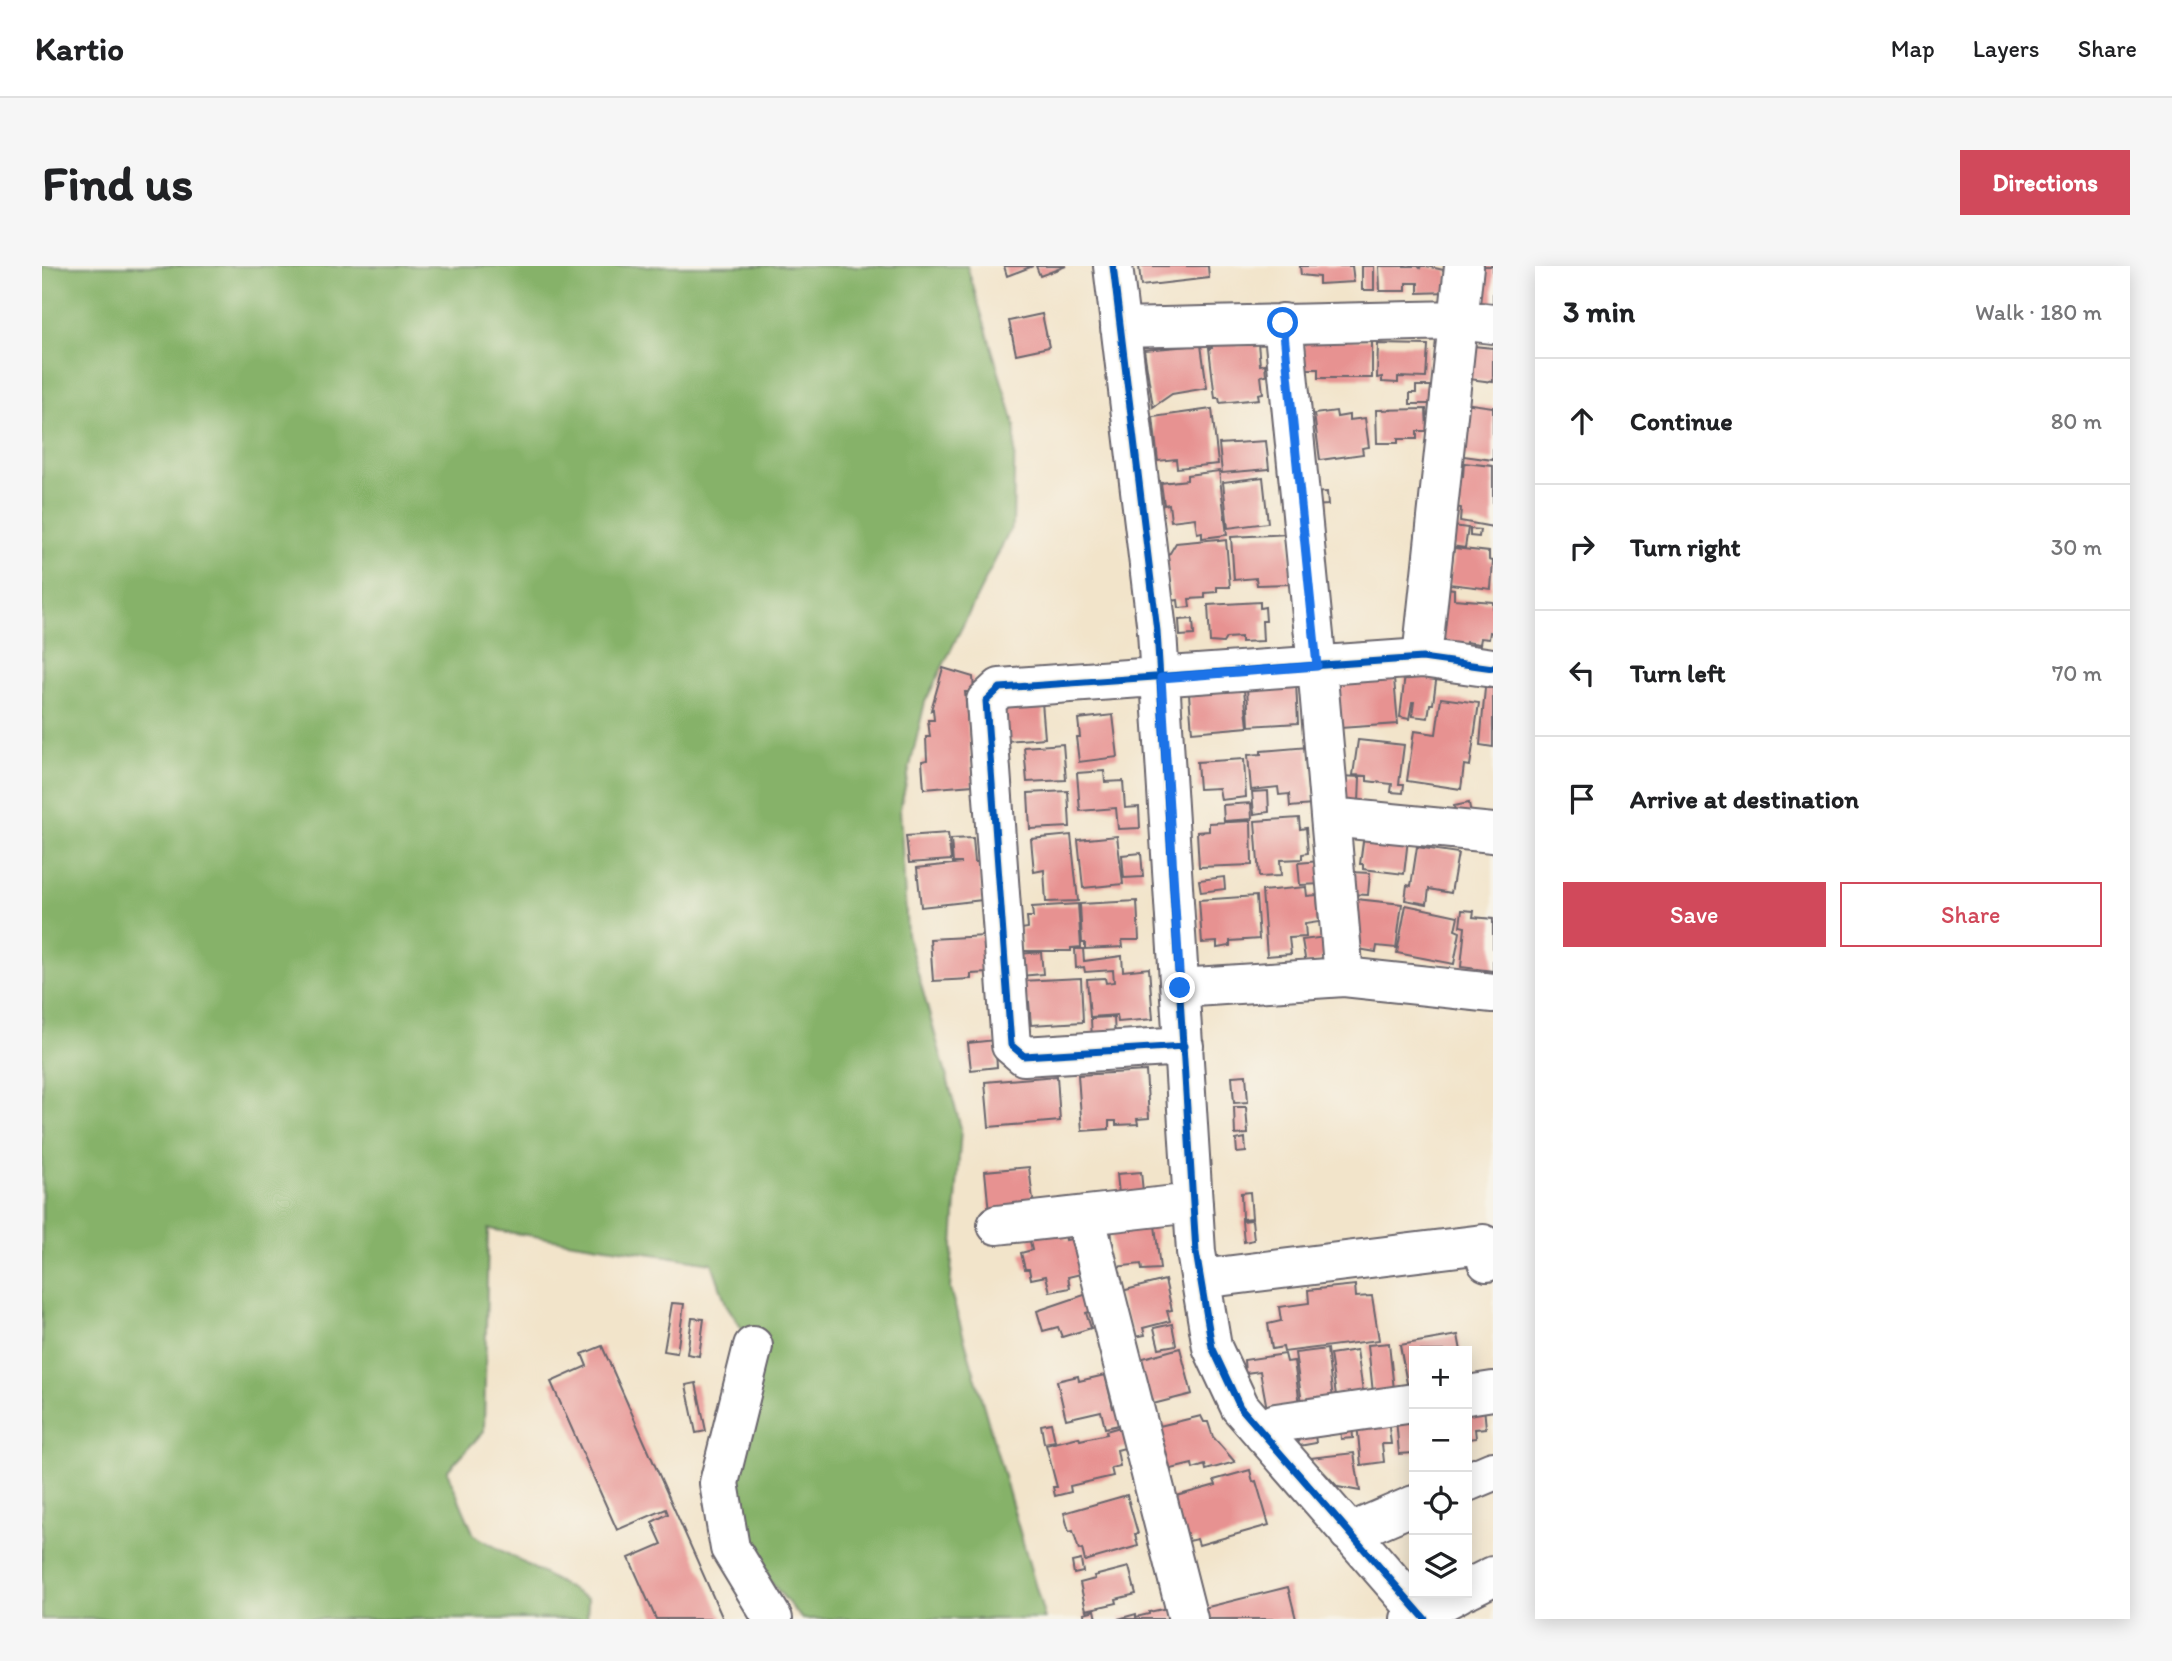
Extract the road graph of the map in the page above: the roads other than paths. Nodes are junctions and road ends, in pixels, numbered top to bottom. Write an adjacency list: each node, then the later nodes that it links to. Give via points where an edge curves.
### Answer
1 (1113, 266): 5 (street)
2 (1464, 266): 3 (street)
3 (1475, 322): 4 (street); 6 (street)
4 (1283, 323): 5 (street); 7 (street)
5 (1120, 328): 9 (street)
6 (1422, 658): 7 (street); 8 (street)
7 (1317, 666): 9 (street); 10 (street)
8 (1493, 668)
9 (1161, 678): 13 (street); 15 (street, via 1000,688 986,701 1011,1045 1024,1056)
10 (1330, 817): 11 (street); 12 (street)
11 (1493, 833)
12 (1343, 976): 13 (street); 14 (street)
13 (1180, 988): 15 (street)
14 (1493, 993)
15 (1184, 1046): 16 (street)
16 (1193, 1203): 17 (street); 20 (street)
17 (1085, 1216): 18 (street); 35 (street)
18 (997, 1225)
19 (1487, 1262): 20 (street, via 1483,1244)
20 (1201, 1279): 25 (street, via 1212,1347 1240,1407)
21 (753, 1346): 34 (street, via 719,1483 730,1548)
22 (1493, 1391): 23 (street)
23 (1472, 1394)
24 (1409, 1404): 25 (street, via 1276,1423)
25 (1264, 1435): 29 (street)
26 (1493, 1471): 27 (street)
27 (1472, 1480)
28 (1409, 1507): 29 (street)
29 (1349, 1533): 33 (street)
30 (1493, 1577): 31 (street)
31 (1472, 1587)
32 (1451, 1598): 33 (street)
33 (1418, 1617)
34 (773, 1619)
35 (1188, 1619)

